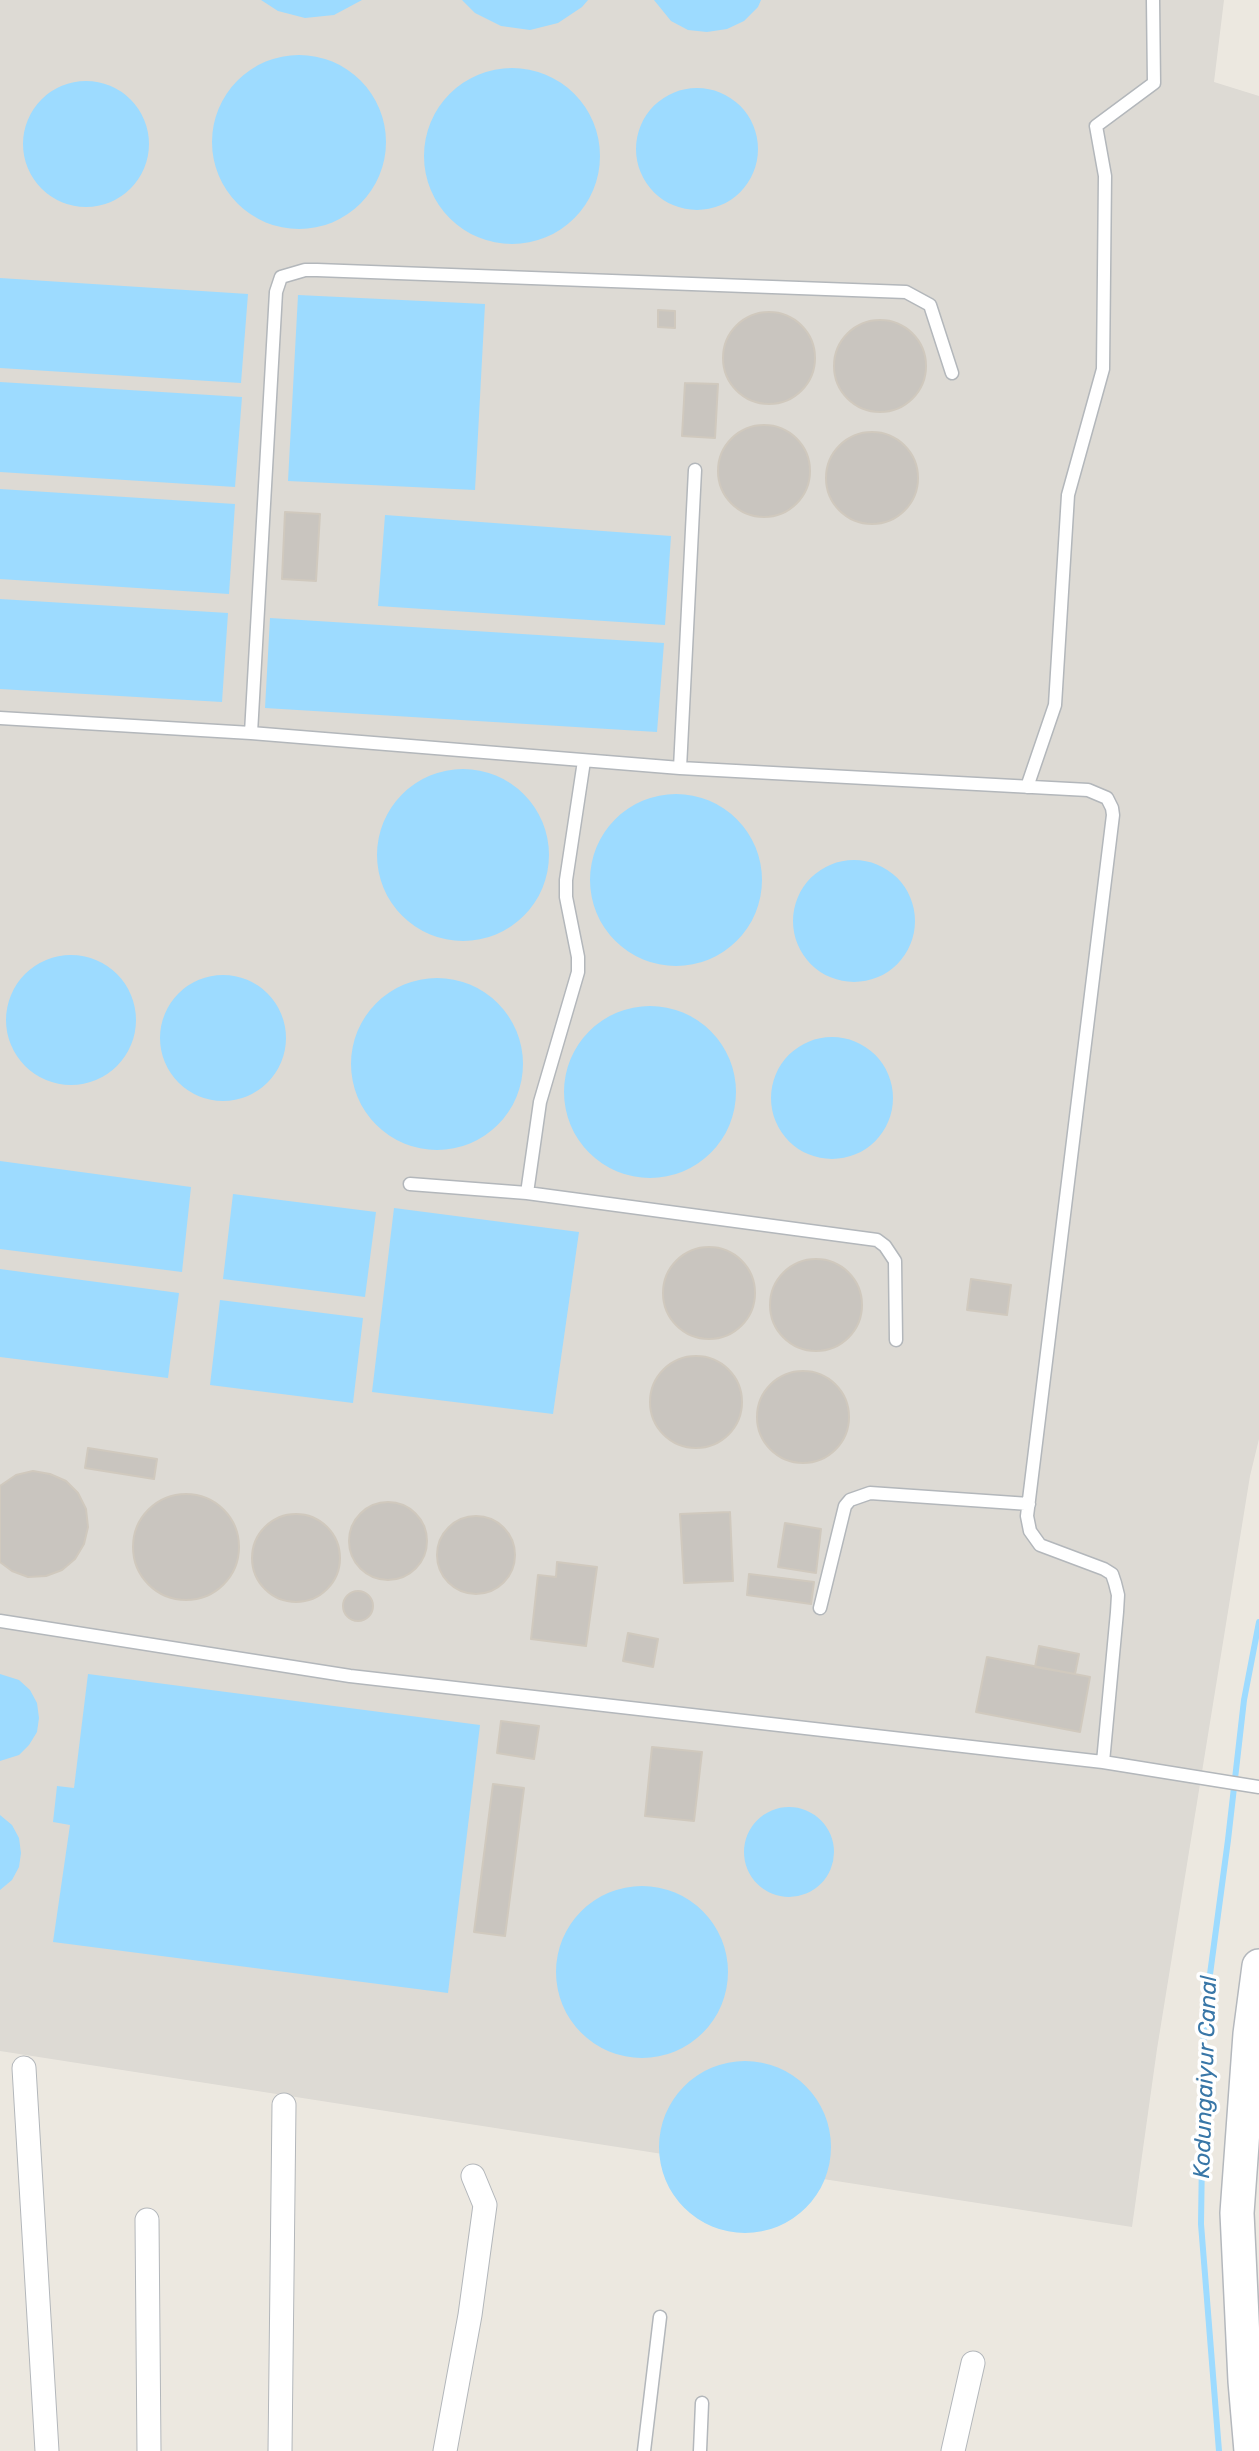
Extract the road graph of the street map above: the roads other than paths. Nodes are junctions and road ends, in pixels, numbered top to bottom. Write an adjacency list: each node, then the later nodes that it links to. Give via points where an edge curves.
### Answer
1 (1153, 0): 8 (lane, via 1154,83 1096,126 1105,176 1103,369 1068,495 1055,705)
2 (952, 373): 5 (lane, via 930,305 906,292 317,270 281,277 276,292)
3 (695, 470): 7 (lane)
4 (0, 718): 5 (lane)
5 (251, 733): 6 (lane)
6 (584, 761): 7 (lane); 10 (lane, via 566,880 578,972 540,1102)
7 (680, 768): 8 (lane)
8 (1027, 787): 12 (lane, via 1102,794 1113,815)
9 (410, 1184): 10 (lane)
10 (527, 1193): 11 (lane, via 877,1240 895,1261)
11 (896, 1340)
12 (1029, 1504): 13 (lane, via 870,1493 850,1500); 15 (lane, via 1027,1524 1033,1539 1104,1569 1115,1583 1117,1612)
13 (820, 1608)
14 (0, 1622): 15 (lane, via 349,1676)
15 (1103, 1762): 16 (lane)
16 (1254, 1786)
17 (1259, 1966): 18 (main road)
18 (1255, 2033): 33 (main road, via 1244,2190 1237,2213 1247,2277 1245,2381)
19 (24, 2068): 26 (street)
20 (284, 2105): 28 (street)
21 (473, 2176): 29 (street, via 485,2206)
22 (147, 2220): 27 (street)
23 (660, 2317): 30 (lane)
24 (973, 2363): 32 (street)
25 (702, 2403): 31 (lane)
26 (47, 2451)
27 (149, 2451)
28 (280, 2451)
29 (445, 2451)
30 (644, 2451)
31 (700, 2451)
32 (953, 2451)
33 (1251, 2451)

